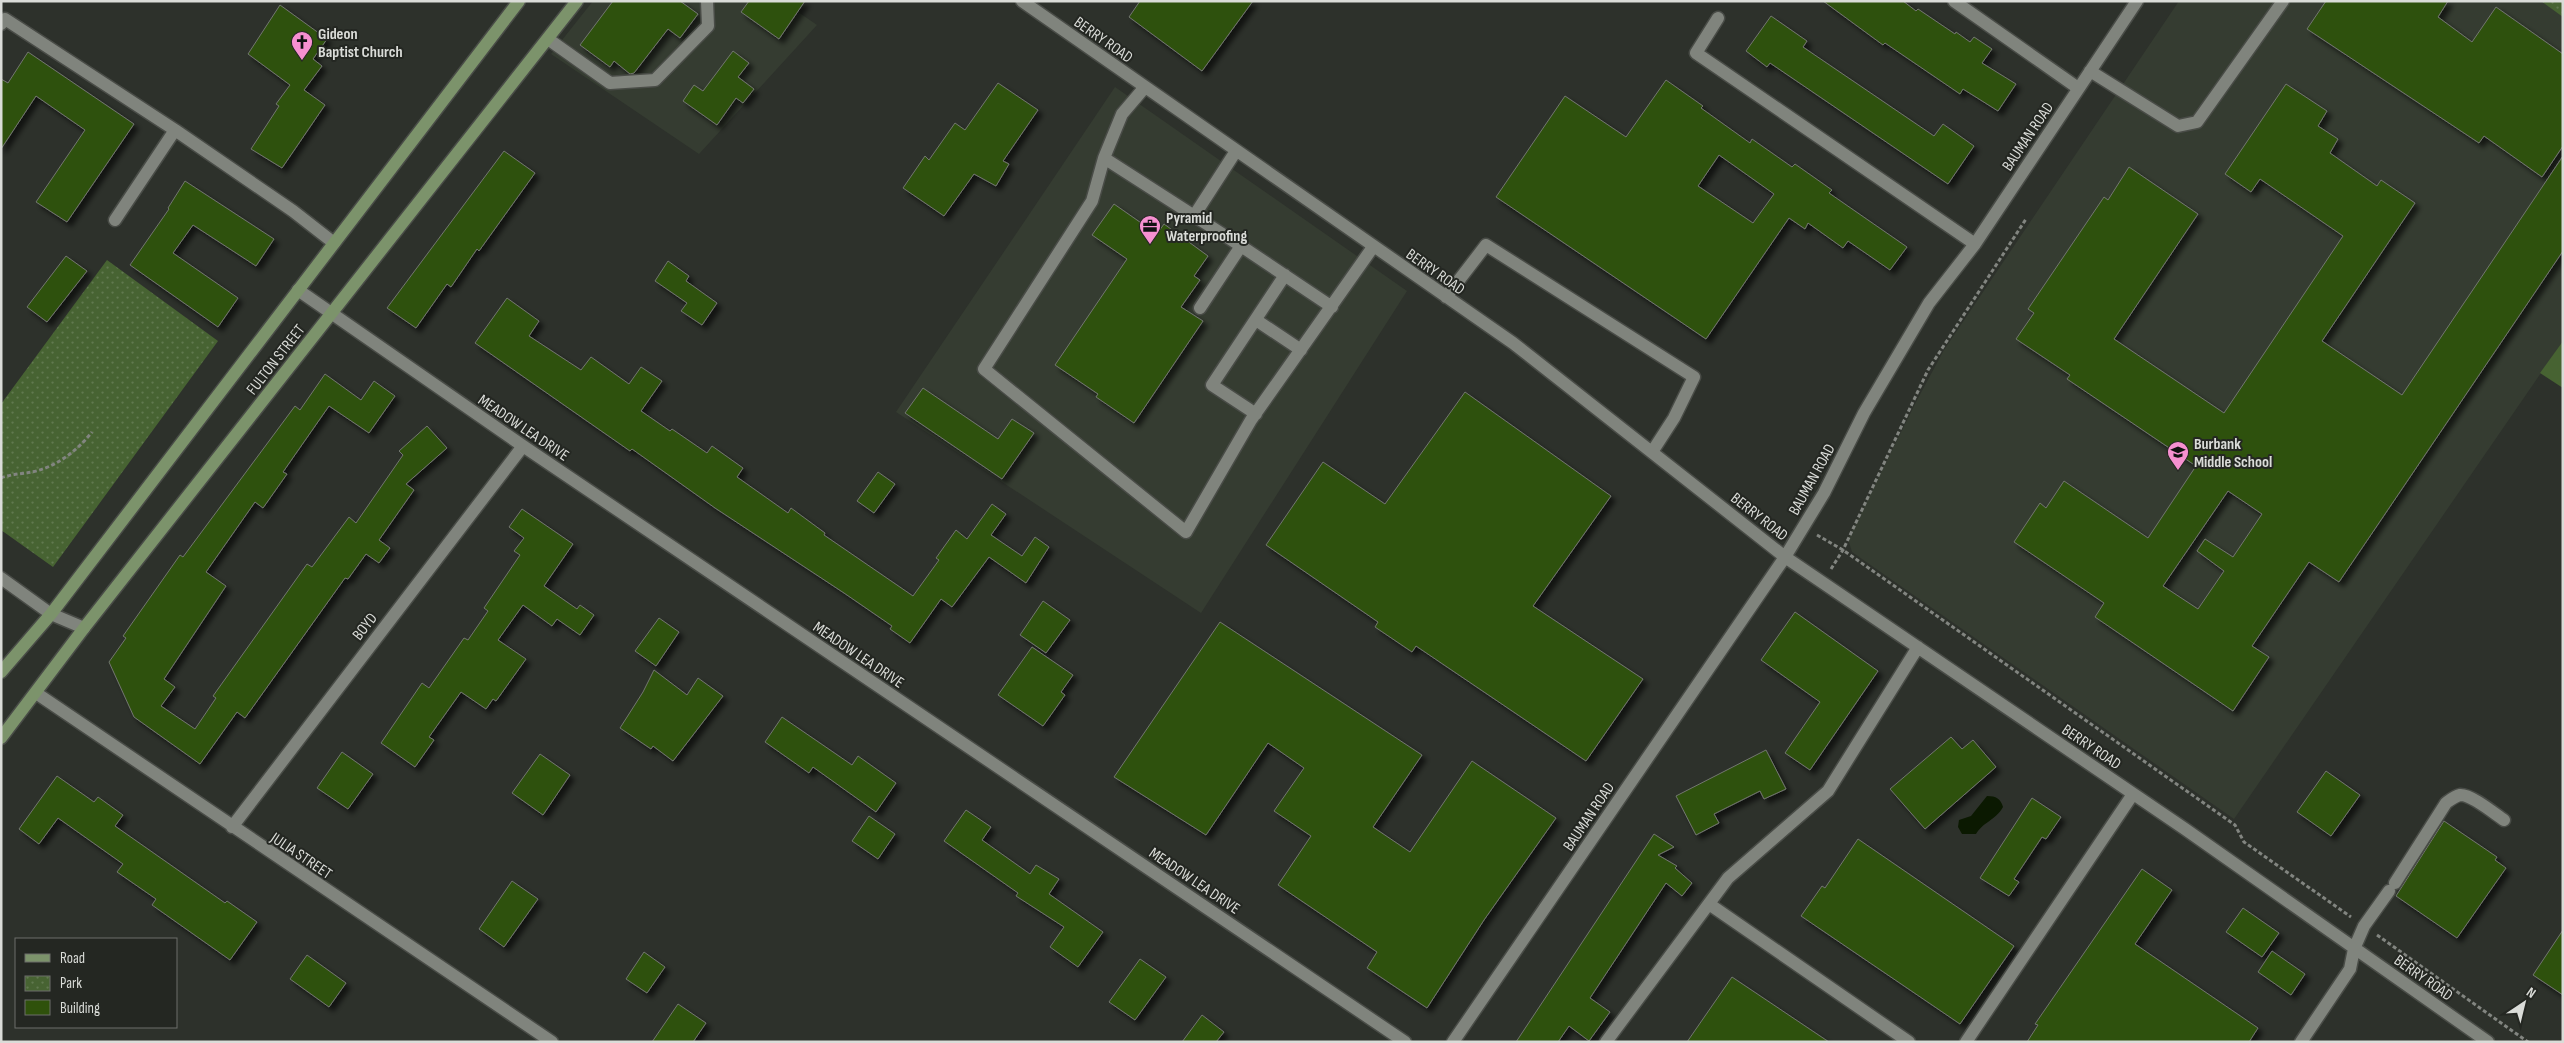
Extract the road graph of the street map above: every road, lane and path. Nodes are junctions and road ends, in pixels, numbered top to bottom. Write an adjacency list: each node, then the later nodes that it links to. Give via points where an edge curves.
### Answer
1 (519, 1): 20 (main road, FULTON STREET)
2 (577, 1): 10 (main road, FULTON STREET)
3 (708, 1): 10 (street, via 708,26 655,80 610,83)
4 (1022, 1): 12 (street, BERRY ROAD)
5 (1954, 1): 13 (street)
6 (2136, 1): 11 (street, BAUMAN ROAD)
7 (2283, 1): 11 (street, via 2197,122 2178,126)
8 (1718, 18): 21 (street, via 1696,53)
9 (1, 24): 14 (street, via 5,18)
10 (548, 39): 29 (main road, FULTON STREET)
11 (2090, 70): 13 (street, BAUMAN ROAD)
12 (1145, 87): 15 (street, BERRY ROAD); 16 (street, via 1122,114)
13 (2078, 88): 21 (street, BAUMAN ROAD)
14 (175, 130): 19 (street); 20 (street)
15 (1236, 151): 17 (street); 23 (street, BERRY ROAD)
16 (1104, 158): 17 (street); 32 (street, via 1092,201 984,369 1186,532)
17 (1194, 216): 22 (street)
18 (2026, 219): 38 (path, via 1928,370)
19 (115, 220)
20 (334, 243): 25 (main road, FULTON STREET)
21 (1975, 244): 39 (street, BAUMAN ROAD, via 1928,304)
22 (1241, 246): 24 (street); 28 (street)
23 (1372, 247): 26 (street, BERRY ROAD); 27 (street)
24 (1285, 275): 27 (street); 30 (street)
25 (298, 290): 29 (street, MEADOW LEA DRIVE); 42 (main road, FULTON STREET)
26 (1446, 298): 35 (street, BERRY ROAD, via 1513,343); 35 (street, via 1486,245 1694,377 1674,418)
27 (1332, 307): 31 (street)
28 (1200, 308)
29 (332, 314): 34 (street, MEADOW LEA DRIVE); 43 (main road, FULTON STREET)
30 (1256, 320): 31 (street); 32 (street, via 1212,385)
31 (1301, 350): 32 (street)
32 (1256, 414)
33 (92, 432): 36 (path, via 63,460 34,472)
34 (523, 446): 50 (street, BOYD); 55 (street, MEADOW LEA DRIVE)
35 (1652, 452): 39 (street, BERRY ROAD)
36 (1, 478)
37 (1817, 535): 38 (path)
38 (1843, 550): 40 (path); 52 (path, via 2235,825 2244,842)
39 (1785, 557): 44 (street, BERRY ROAD); 56 (street, BAUMAN ROAD)
40 (1829, 572)
41 (1, 578): 42 (street)
42 (51, 614): 43 (street); 45 (main road, FULTON STREET)
43 (84, 628): 46 (main road, FULTON STREET)
44 (1918, 647): 48 (street, BERRY ROAD); 51 (street, via 1828,791 1728,878)
45 (1, 672)
46 (36, 693): 47 (main road, FULTON STREET); 50 (street, JULIA STREET)
47 (1, 738)
48 (2133, 794): 53 (street, BERRY ROAD); 59 (street)
49 (2504, 820): 52 (street, via 2469,797 2460,795 2446,803)
50 (232, 827): 54 (street, JULIA STREET)
51 (1709, 904): 57 (street); 58 (street)
52 (2364, 926): 53 (street); 62 (path)
53 (2354, 949): 60 (street, via 2350,969); 61 (street, BERRY ROAD)
54 (552, 1042)
55 (1405, 1042)
56 (1453, 1042)
57 (1606, 1042)
58 (1909, 1042)
59 (1966, 1042)
60 (2301, 1042)
61 (2488, 1042)
62 (2528, 1042)

